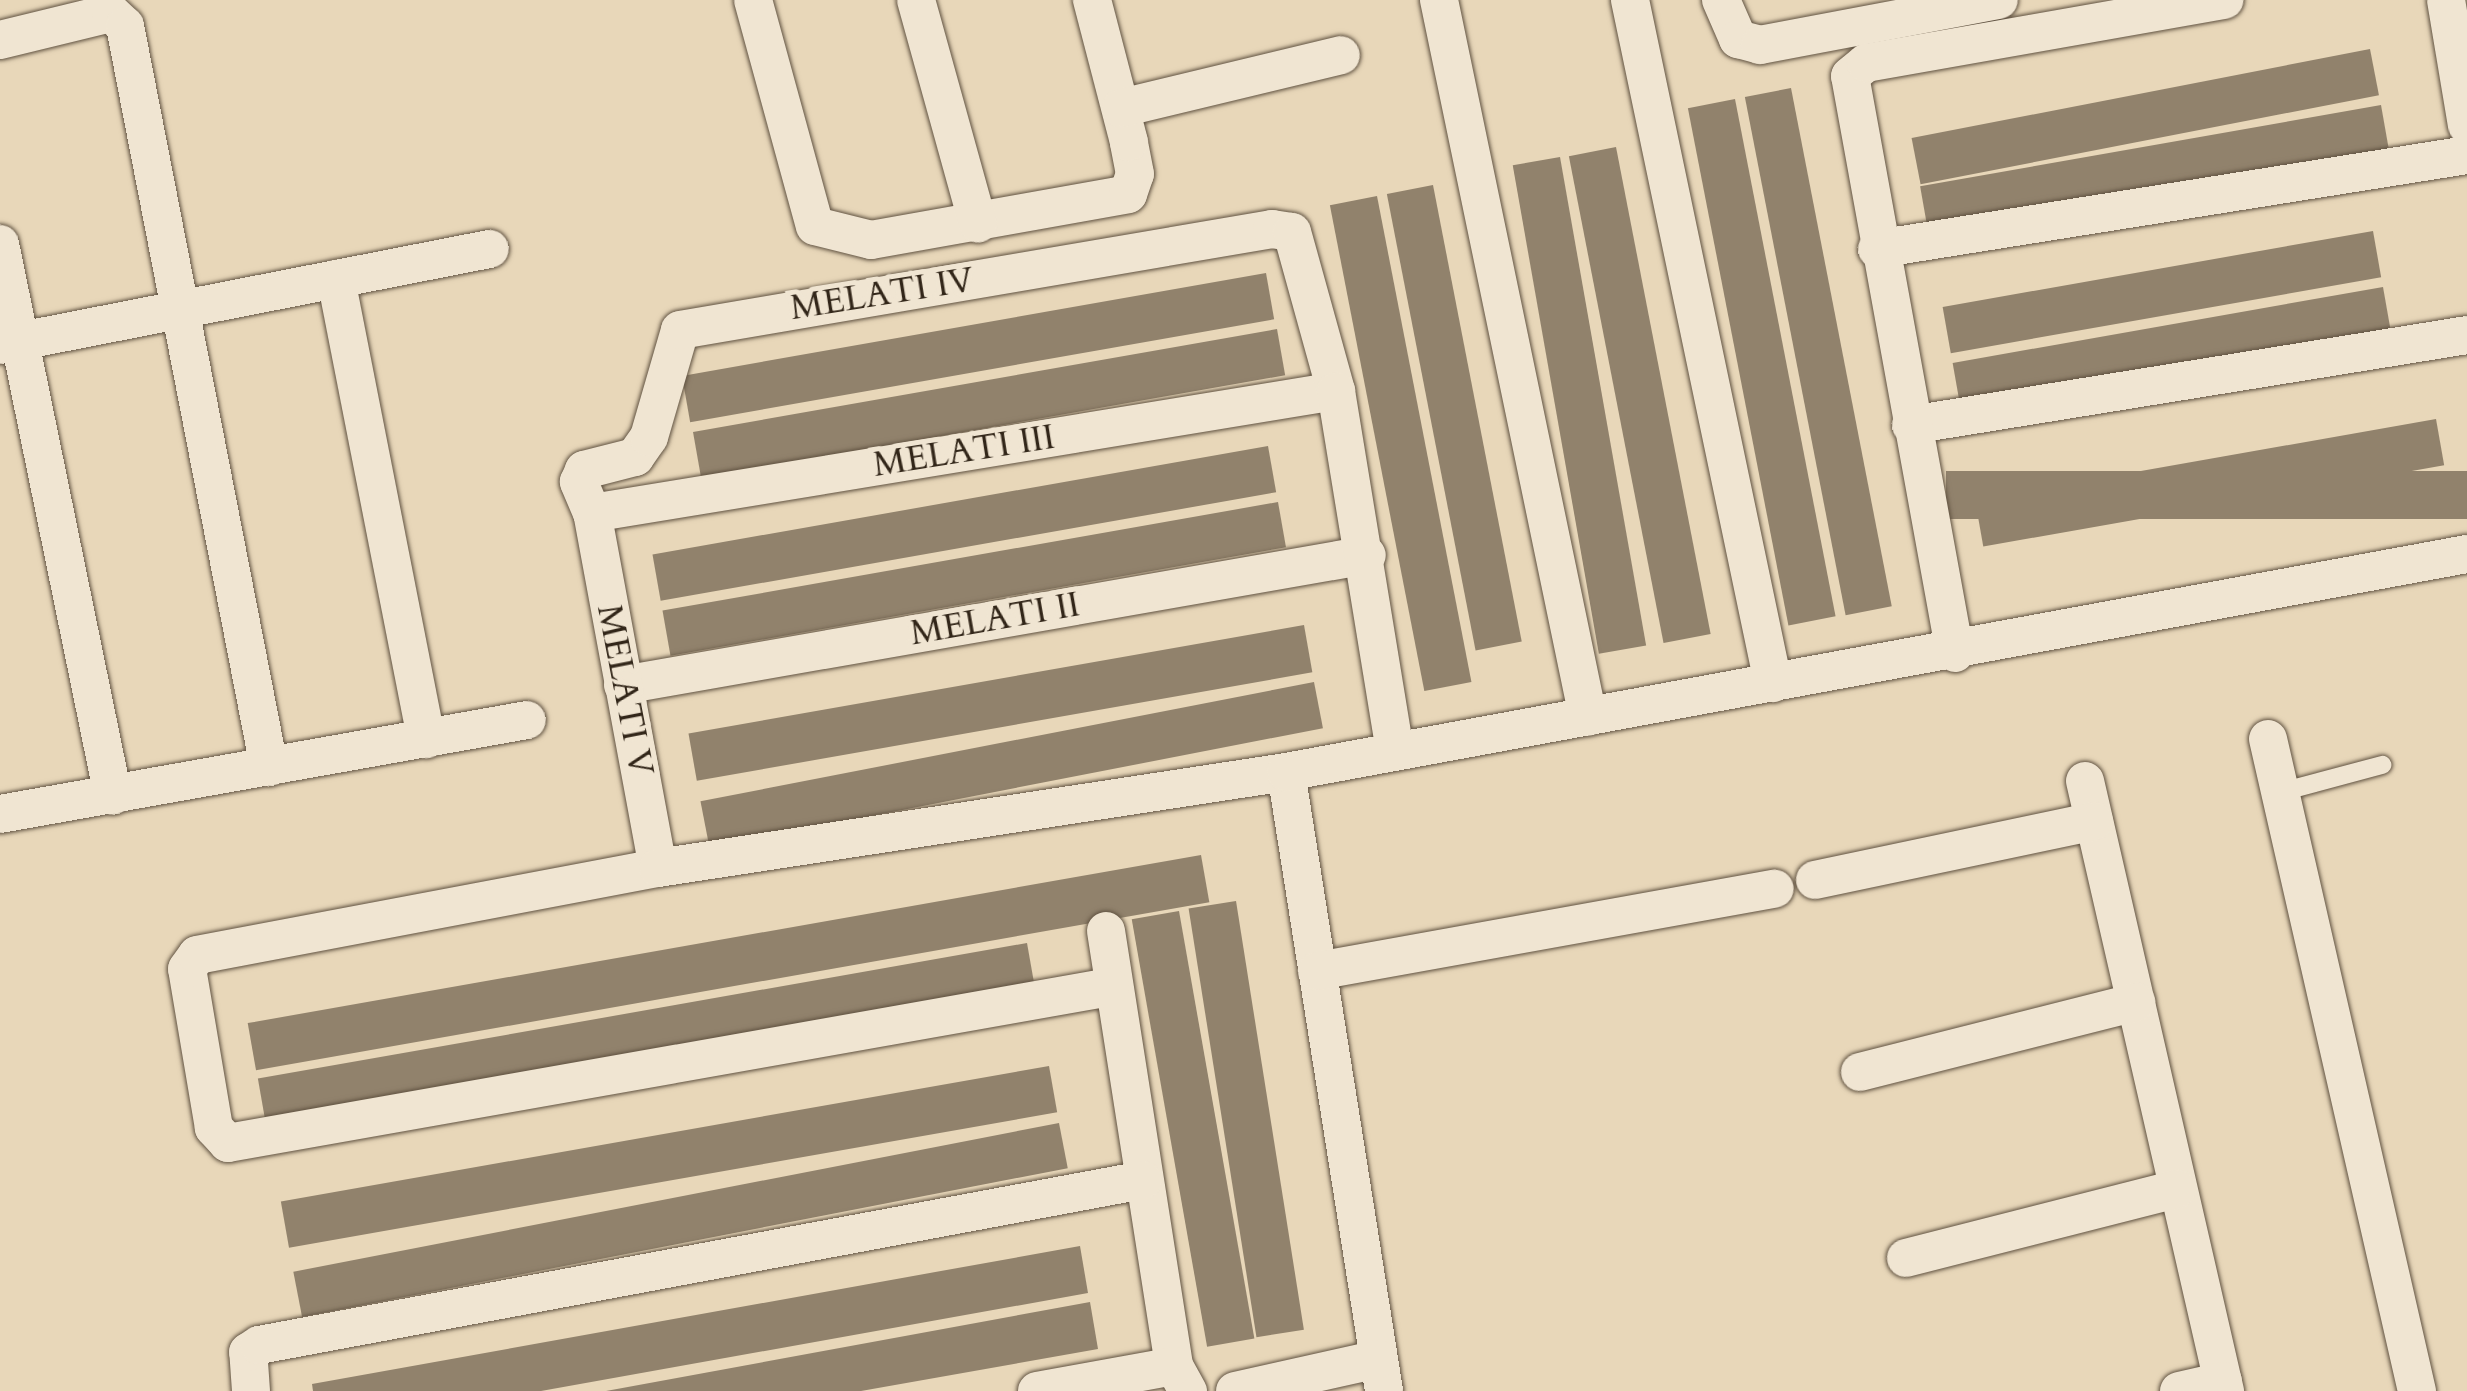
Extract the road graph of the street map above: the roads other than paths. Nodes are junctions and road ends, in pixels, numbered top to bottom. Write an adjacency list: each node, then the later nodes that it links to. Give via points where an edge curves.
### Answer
1 (753, 0): 17 (street, via 815,226 871,240)
2 (916, 0): 17 (street)
3 (1092, 0): 14 (street)
4 (1439, 0): 33 (street)
5 (1630, 0): 31 (street)
6 (1721, 0): 11 (street, via 1738,39 1760,45)
7 (1998, 0): 11 (street)
8 (2225, 0): 10 (street)
9 (2446, 0): 15 (street)
10 (2185, 4): 20 (street, via 1866,64 1850,76)
11 (1909, 8)
12 (0, 40): 22 (street, via 120,16)
13 (1341, 56): 14 (street)
14 (1121, 108): 17 (street, via 1135,174 1128,194)
15 (2467, 125)
16 (2467, 155): 20 (street)
17 (978, 224)
18 (0, 244): 24 (street)
19 (490, 249): 21 (street)
20 (1877, 250): 26 (street)
21 (336, 279): 22 (street); 35 (street)
22 (179, 310): 24 (street); 39 (street)
23 (2467, 335): 26 (street)
24 (10, 343): 43 (street)
25 (1336, 391): 27 (street, MELATI III); 27 (street, MELATI IV, via 1302,257 1292,232 1272,229 690,326 672,341 649,437 634,457 584,470 582,499); 29 (street)
26 (1911, 426): 30 (street)
27 (592, 513): 32 (street, MELATI V)
28 (2467, 554): 30 (street)
29 (1367, 555): 32 (street, MELATI II); 37 (street)
30 (1955, 653): 31 (street)
31 (1772, 683): 33 (street)
32 (623, 685): 46 (street, MELATI V)
33 (1588, 716): 37 (street)
34 (528, 720): 35 (street)
35 (426, 738): 39 (street)
36 (2268, 739): 42 (street)
37 (1395, 750): 40 (street)
38 (2382, 765): 42 (lane)
39 (269, 767): 43 (street)
40 (1286, 772): 46 (street); 50 (street)
41 (2086, 782): 45 (street)
42 (2280, 792): 64 (street)
43 (113, 796): 44 (street)
44 (0, 814)
45 (2094, 821): 47 (street); 52 (street)
46 (658, 868): 51 (street, via 190,960 217,1139 228,1143)
47 (1815, 880)
48 (1775, 889): 50 (street)
49 (1106, 931): 51 (street)
50 (1317, 971): 57 (street)
51 (1110, 986): 54 (street)
52 (2136, 1002): 53 (street); 55 (street)
53 (1860, 1072)
54 (1143, 1180): 58 (street); 60 (street, via 259,1345 246,1362)
55 (2176, 1189): 56 (street); 59 (street)
56 (1906, 1258)
57 (1381, 1375): 62 (street)
58 (1181, 1378): 61 (street)
59 (2224, 1386): 63 (street)
60 (251, 1391)
61 (1037, 1391)
62 (1234, 1391)
63 (2179, 1391)
64 (2418, 1391)

